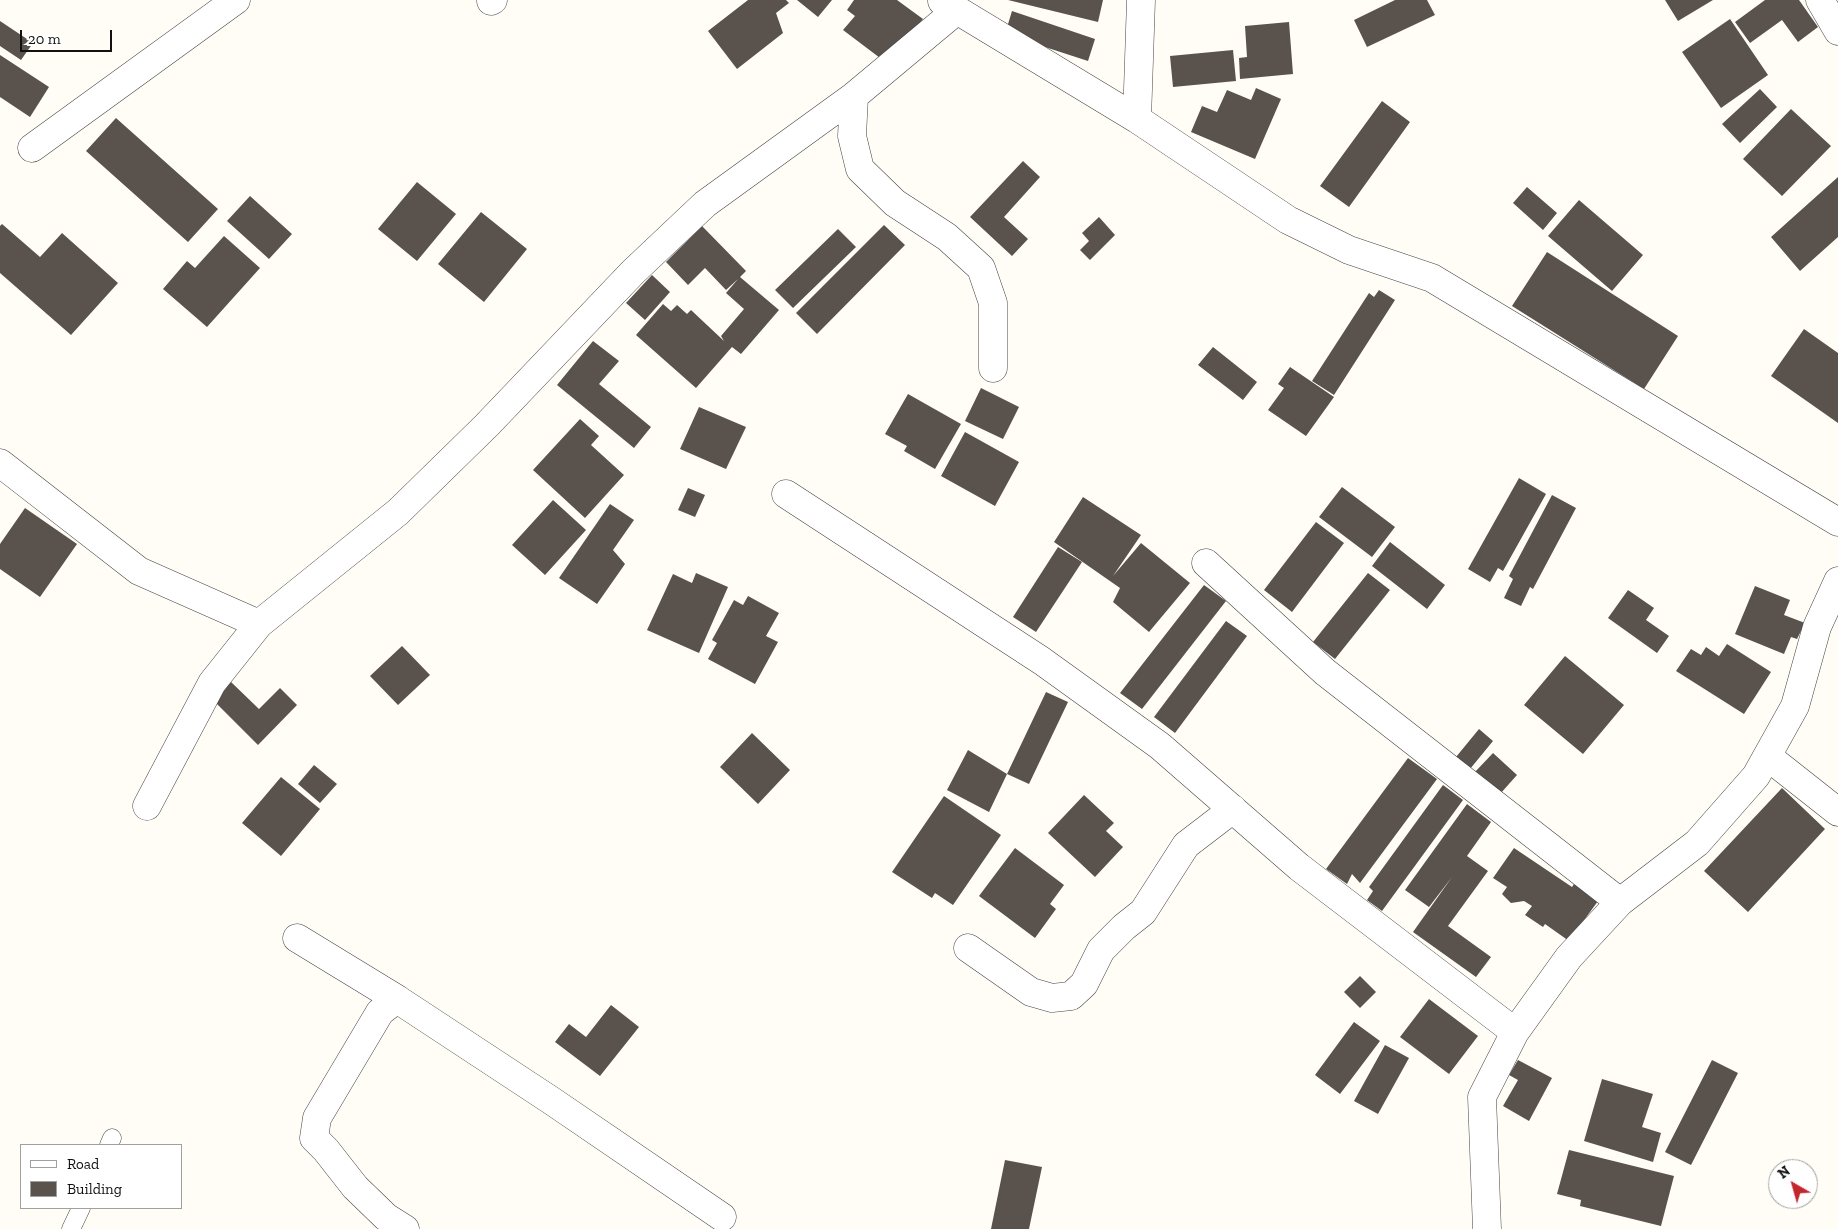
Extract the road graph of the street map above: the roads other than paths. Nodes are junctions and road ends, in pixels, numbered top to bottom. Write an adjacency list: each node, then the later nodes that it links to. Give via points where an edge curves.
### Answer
1 (236, 0): 8 (street)
2 (1141, 0): 7 (street)
3 (1820, 0): 5 (street)
4 (949, 5): 6 (street); 7 (street)
5 (1838, 31)
6 (854, 96): 9 (street, via 852,136 860,169 895,203 947,238 981,268 993,303); 15 (street, via 705,204 632,272 487,425 398,512)
7 (1137, 119): 12 (street, via 1288,220 1349,250 1432,278)
8 (32, 148)
9 (993, 368)
10 (0, 463): 15 (street, via 138,571)
11 (786, 494): 18 (street, via 1042,661 1160,746)
12 (1838, 522)
13 (1206, 562): 20 (street, via 1325,672)
14 (1838, 581): 16 (street, via 1816,627 1795,706)
15 (259, 624): 17 (street, via 212,683)
16 (1767, 756): 19 (street); 20 (street, via 1756,776 1697,843)
17 (147, 806)
18 (1233, 809): 22 (street, via 1186,845 1143,912 1101,950 1084,984 1072,996 1052,998 1032,992); 24 (street, via 1299,868)
19 (1838, 812)
20 (1620, 902): 24 (street, via 1569,957)
21 (297, 938): 23 (street)
22 (968, 948)
23 (396, 999): 26 (street, via 552,1100); 28 (street, via 380,1012 326,1102 317,1118 314,1138 355,1187 386,1217)
24 (1515, 1032): 29 (street, via 1482,1097)
25 (80, 1209): 27 (lane)
26 (722, 1217)
27 (71, 1229)
28 (405, 1229)
29 (1487, 1229)

